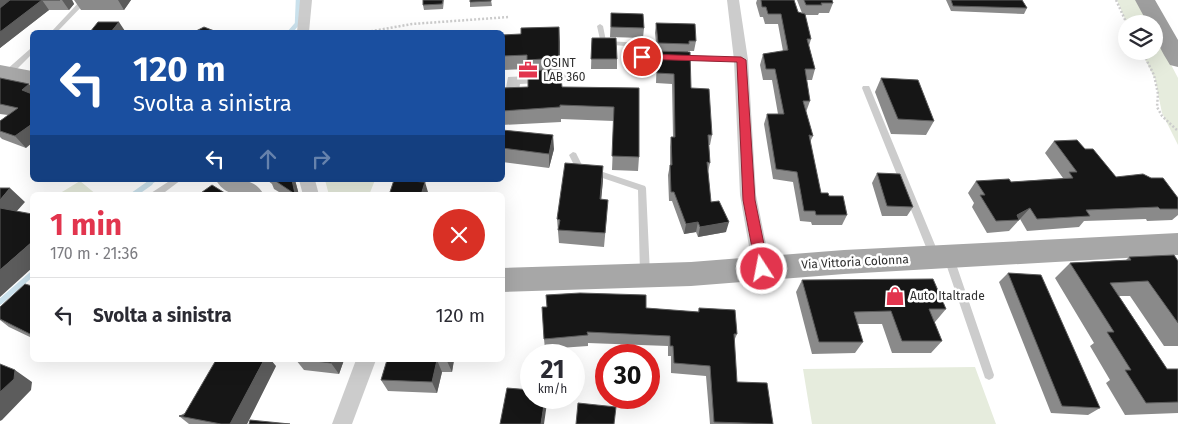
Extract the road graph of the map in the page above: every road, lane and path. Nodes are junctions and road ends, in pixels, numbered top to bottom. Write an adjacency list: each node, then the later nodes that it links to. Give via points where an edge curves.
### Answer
1 (85, 0): 9 (lane)
2 (306, 0): 10 (street)
3 (733, 0): 13 (street)
4 (1116, 0): 6 (path)
5 (1145, 0): 15 (highway)
6 (1123, 15)
7 (509, 17): 11 (path, via 412,24)
8 (600, 26): 13 (lane, via 603,42 641,45 642,57)
9 (56, 30)
10 (303, 30)
11 (378, 30)
12 (30, 52): 16 (lane)
13 (741, 60): 29 (street, via 749,200)
14 (1146, 60): 21 (path, via 1154,75 1157,107)
15 (1178, 60)
16 (4, 72): 17 (main road)
17 (30, 78)
18 (570, 78): 20 (street, via 513,80 513,92)
19 (866, 88): 28 (lane)
20 (505, 93)
21 (1178, 131)
22 (573, 155): 30 (lane, via 579,167 642,188)
23 (174, 182): 25 (lane)
24 (232, 182): 26 (main road)
25 (159, 192)
26 (247, 192)
27 (1178, 244): 28 (main road, Via Vittoria Colonna)
28 (942, 258): 29 (main road, Via Vittoria Colonna); 33 (lane)
29 (762, 269): 30 (main road, Via Vittoria Colonna)
30 (645, 275): 31 (main road, Via Vittoria Colonna)
31 (505, 280)
32 (365, 362): 34 (street)
33 (989, 375)
34 (342, 424)

